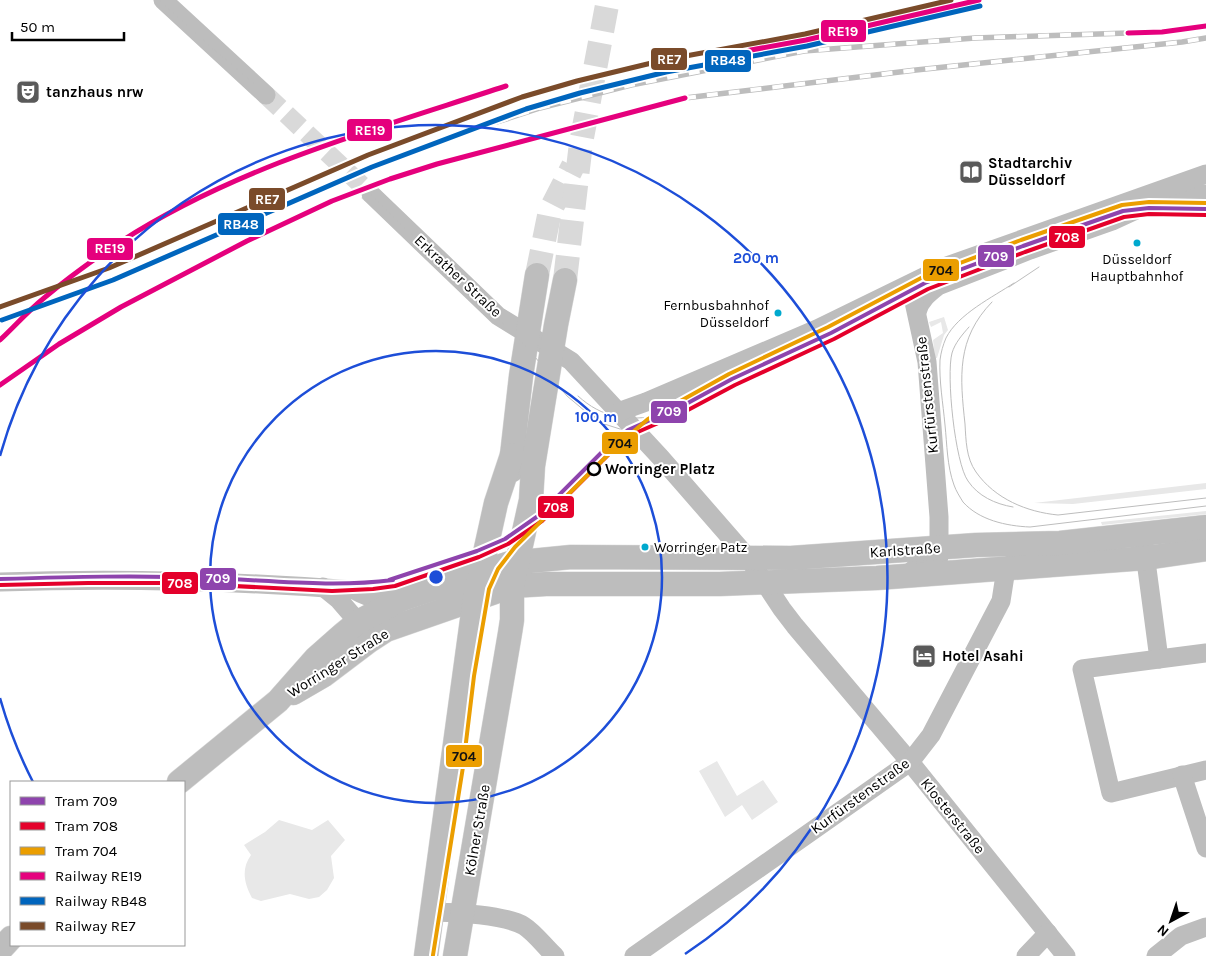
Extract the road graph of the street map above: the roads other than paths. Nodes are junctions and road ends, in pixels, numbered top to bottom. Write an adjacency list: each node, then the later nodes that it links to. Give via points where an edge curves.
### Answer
1 (163, 0): 2 (street)
2 (266, 95)
3 (1206, 174): 8 (street, via 944,267)
4 (371, 194): 10 (street, Erkrather Straße, via 498,316)
5 (1206, 194): 9 (street, via 1161,198 1112,222 938,286 928,293)
6 (537, 275): 10 (main road)
7 (566, 280): 11 (main road)
8 (908, 284): 9 (street, Kurfürstenstraße); 12 (street, via 817,329)
9 (917, 312): 17 (street, Kurfürstenstraße, via 927,362)
10 (528, 334): 11 (street, Erkrather Straße); 13 (main road)
11 (552, 350): 12 (street, Erkrather Straße, via 570,361); 22 (main road, via 533,466 531,500)
12 (618, 412): 20 (street, Klosterstraße)
13 (512, 455): 22 (main road, via 513,489 505,539); 23 (main road, via 496,503)
14 (1206, 527): 15 (main road, Karlstraße)
15 (1142, 534): 16 (main road, Karlstraße); 19 (street)
16 (1060, 543): 17 (main road, Karlstraße); 21 (street, Karlstraße, via 1016,560)
17 (939, 548): 20 (main road, Karlstraße); 24 (street, via 936,560 921,563)
18 (1206, 549): 19 (main road, Karlstraße)
19 (1146, 558): 21 (main road, Karlstraße); 33 (street)
20 (749, 559): 22 (main road, via 571,558); 26 (street, Klosterstraße)
21 (1006, 569): 24 (main road, Karlstraße); 35 (street, Kurfürstenstraße, via 1001,601 931,735)
22 (512, 570): 23 (main road, Worringer Straße); 26 (main road); 29 (main road, Worringer Straße); 41 (main road, Kölner Straße, via 512,620)
23 (481, 572): 28 (main road, Worringer Straße); 29 (main road, Kölner Straße)
24 (905, 577): 26 (main road, Karlstraße)
25 (0, 582): 27 (street, via 109,579)
26 (765, 583): 35 (street, Klosterstraße, via 794,626)
27 (322, 587): 28 (street, via 354,590 376,600); 30 (street, via 340,600)
28 (402, 598): 30 (main road, Worringer Straße)
29 (474, 598): 31 (main road, Worringer Straße); 40 (main road, Kölner Straße)
30 (358, 622): 31 (street, via 369,628); 34 (main road, Worringer Straße, via 316,658)
31 (386, 630): 34 (main road, Worringer Straße, via 324,675)
32 (1206, 653): 33 (street)
33 (1159, 659): 37 (street, via 1082,669 1111,793)
34 (278, 701): 38 (main road, Worringer Straße)
35 (910, 762): 43 (street, Klosterstraße); 49 (street, Kurfürstenstraße)
36 (1206, 770): 37 (street)
37 (1182, 775): 39 (street)
38 (180, 781)
39 (1206, 848)
40 (432, 912): 41 (street); 46 (main road, Kölner Straße)
41 (463, 914): 47 (main road, Kölner Straße); 48 (street, via 514,921 526,927)
42 (1206, 927): 52 (street, via 1181,936)
43 (1048, 933): 50 (street); 51 (street, Klosterstraße)
44 (10, 939): 45 (main road)
45 (0, 950)
46 (426, 956)
47 (456, 956)
48 (555, 956)
49 (634, 956)
50 (1026, 956)
51 (1066, 956)
52 (1156, 956)

